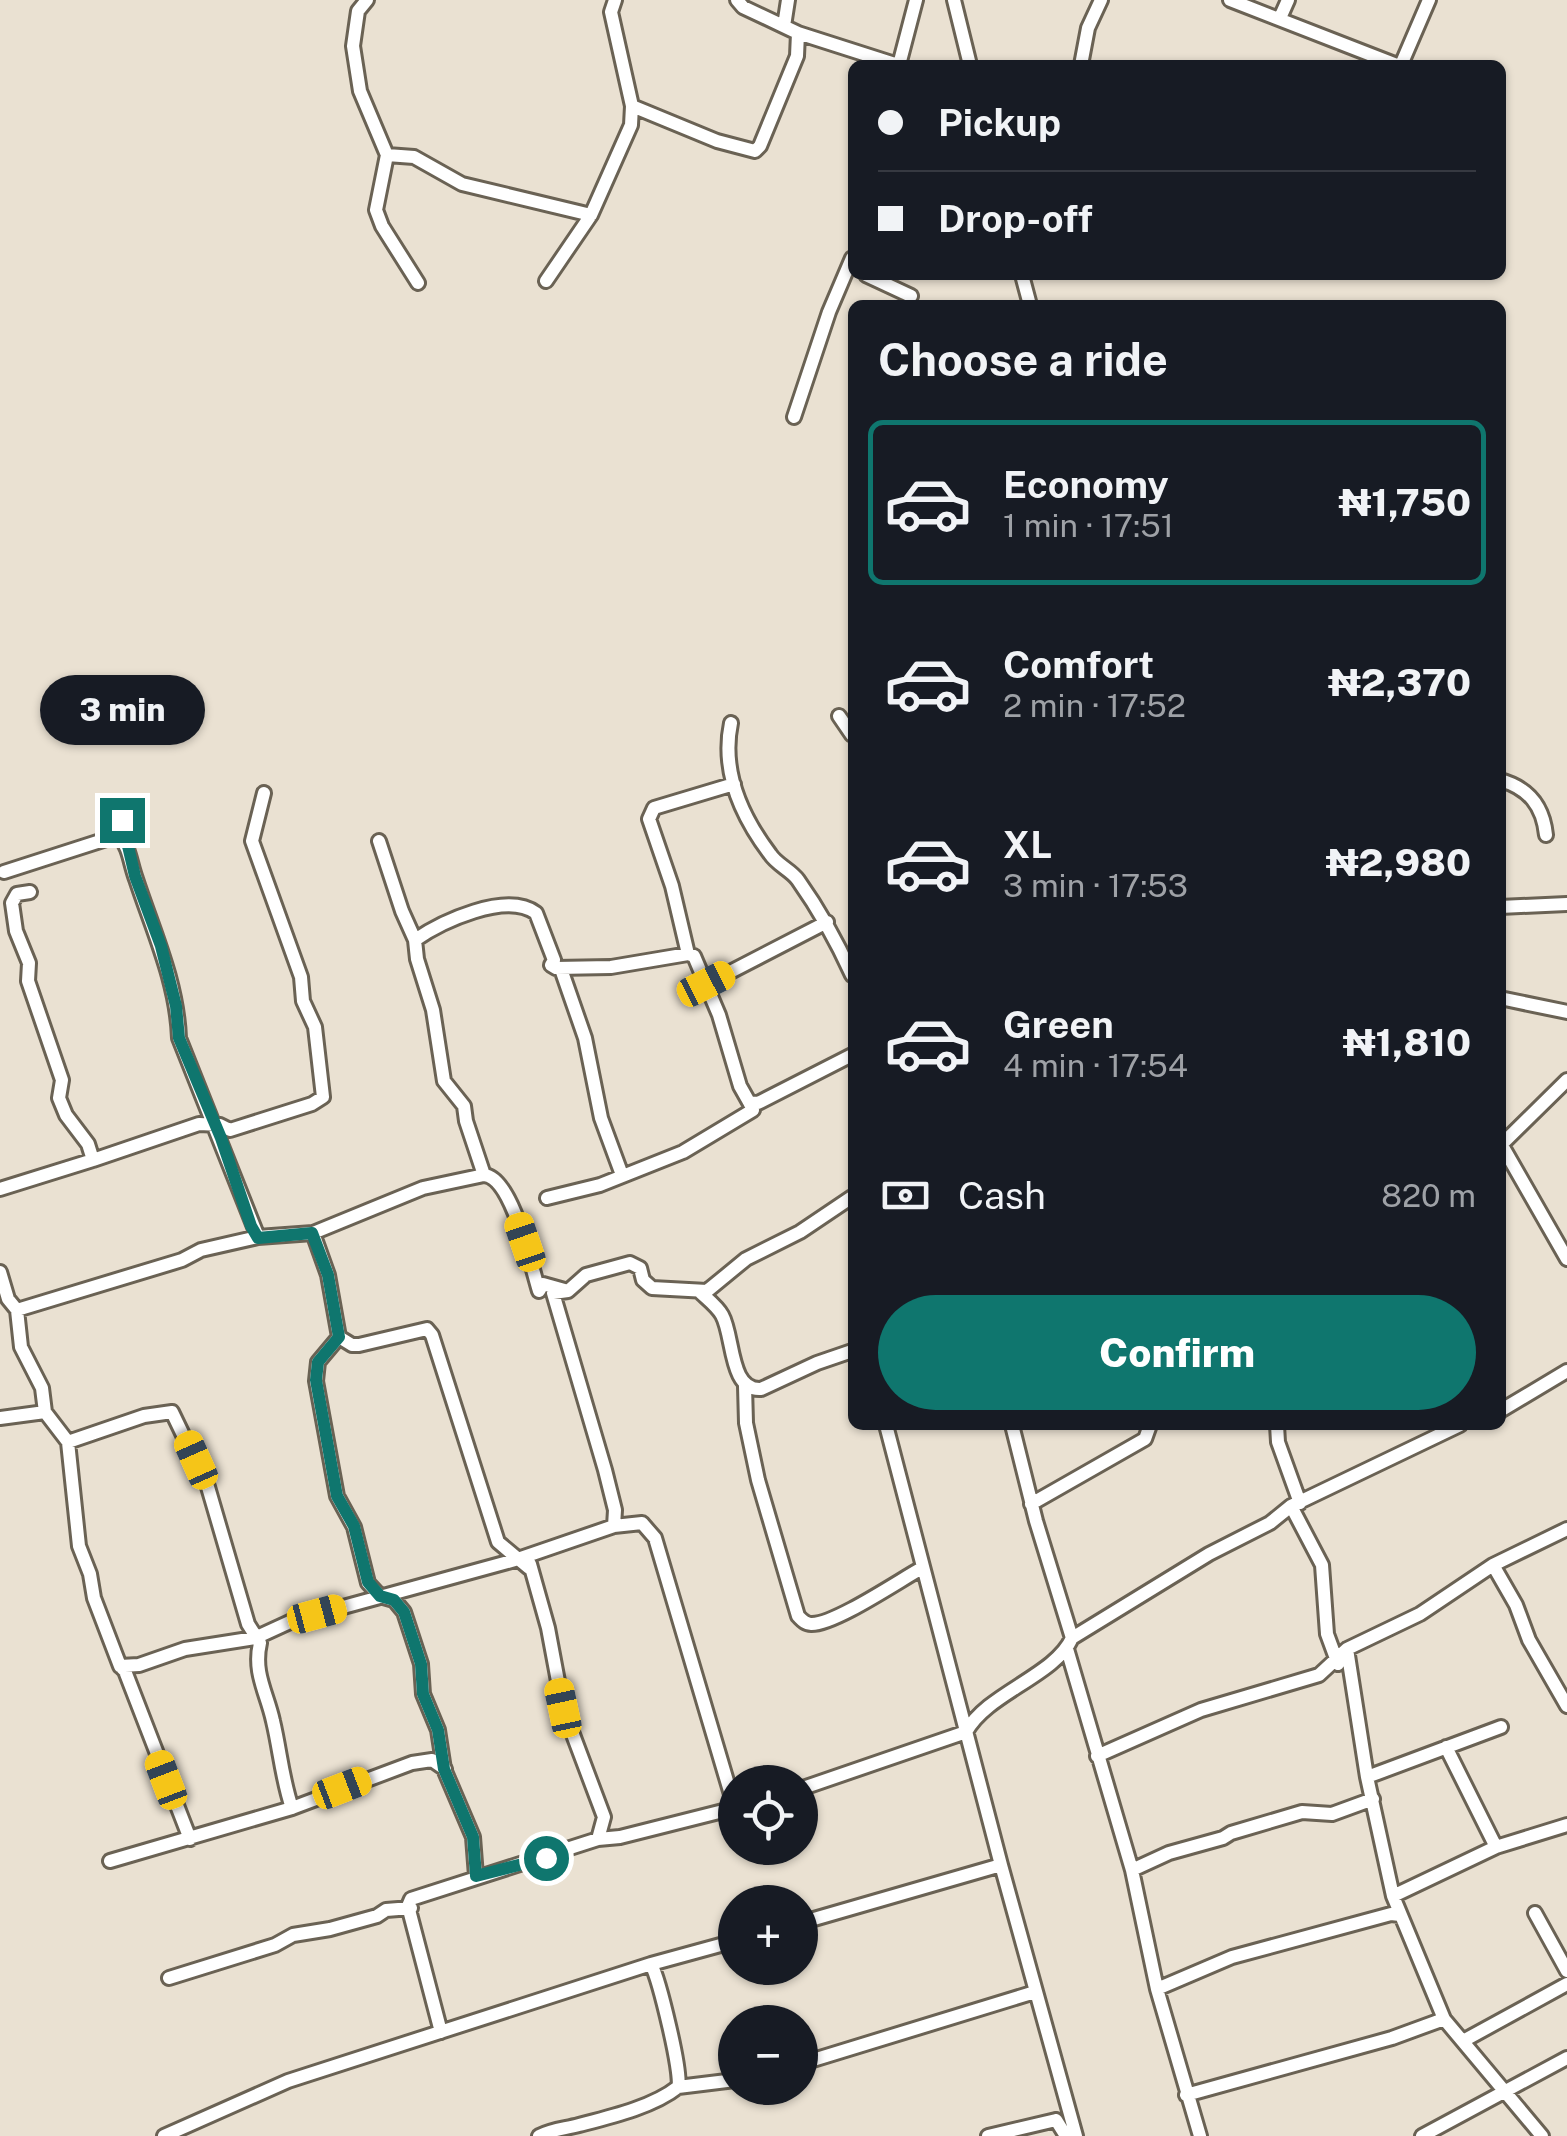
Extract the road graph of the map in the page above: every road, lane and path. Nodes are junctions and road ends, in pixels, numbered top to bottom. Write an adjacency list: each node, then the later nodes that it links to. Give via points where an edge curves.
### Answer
1 (366, 0): 20 (street, via 352,46 360,90)
2 (614, 0): 19 (street)
3 (737, 0): 12 (street)
4 (788, 0): 12 (street)
5 (916, 0): 14 (street)
6 (954, 0): 15 (street)
7 (1101, 0): 16 (street)
8 (1230, 0): 11 (street)
9 (1288, 0): 11 (street)
10 (1429, 0): 18 (street)
11 (1280, 18): 17 (street)
12 (791, 29): 13 (street); 19 (street, via 797,56 755,151)
13 (884, 60)
14 (900, 60)
15 (969, 60)
16 (1082, 60)
17 (1386, 60)
18 (1401, 60)
19 (632, 106): 21 (street, via 631,125)
20 (386, 155): 21 (street, via 414,158 462,184); 25 (street, via 376,210)
21 (591, 215): 24 (street)
22 (848, 272): 27 (street)
23 (876, 280): 26 (street)
24 (546, 281)
25 (418, 283)
26 (910, 296)
27 (794, 417)
28 (839, 716): 30 (street)
29 (730, 724): 32 (street)
30 (848, 728)
31 (1506, 782): 34 (street, via 1524,790 1544,812)
32 (734, 784): 39 (street, via 742,812 771,857 794,874); 41 (street, via 649,815)
33 (264, 792): 50 (street, via 252,841 315,1026 323,1097 246,1126)
34 (1546, 835)
35 (379, 842): 40 (street)
36 (2, 872): 50 (street, via 121,828 161,946 179,1038); 53 (street, via 23,893 12,903 16,931 62,1080 59,1098)
37 (1567, 904): 38 (street)
38 (1506, 907)
39 (827, 922): 42 (street); 44 (street)
40 (415, 940): 43 (street, via 460,916 525,907 539,919 552,966); 54 (street, via 441,1072 464,1106)
41 (688, 954): 43 (street); 44 (street)
42 (848, 967)
43 (561, 969): 55 (street)
44 (706, 984): 49 (street)
45 (1506, 999): 46 (street)
46 (1567, 1012)
47 (848, 1057): 49 (street, via 769,1100)
48 (1567, 1080): 51 (street)
49 (749, 1102): 55 (street, via 753,1110 682,1152)
50 (214, 1125): 53 (street, via 190,1126); 60 (street)
51 (1506, 1139)
52 (1506, 1153): 61 (street)
53 (93, 1160): 56 (street)
54 (484, 1175): 59 (street, via 423,1188); 63 (street, via 498,1180 512,1206 539,1291 543,1284)
55 (622, 1175): 57 (street)
56 (0, 1188)
57 (547, 1198)
58 (848, 1200): 64 (street)
59 (312, 1233): 60 (street); 66 (street)
60 (258, 1238): 65 (street)
61 (1567, 1259)
62 (0, 1272): 65 (street)
63 (568, 1291): 64 (street, via 586,1275 630,1264 652,1288); 81 (street, via 553,1294 554,1302 605,1470)
64 (698, 1291): 69 (street, via 722,1316)
65 (17, 1310): 71 (street, via 22,1347)
66 (339, 1337): 84 (street, via 360,1345 427,1328 498,1542); 88 (street, via 318,1362 316,1380 337,1496 354,1526 368,1582)
67 (848, 1353): 69 (street, via 761,1389)
68 (1567, 1371): 70 (street)
69 (746, 1386): 87 (street, via 758,1480 798,1616 814,1624)
70 (1506, 1407)
71 (46, 1412): 72 (street); 78 (street)
72 (0, 1418)
73 (887, 1430): 87 (street)
74 (1013, 1430): 79 (street)
75 (1148, 1430): 79 (street, via 1145,1439)
76 (1277, 1430): 80 (street)
77 (1447, 1430): 80 (street)
78 (68, 1442): 89 (street, via 172,1412 208,1486); 93 (street, via 79,1546)
79 (1031, 1504): 90 (street)
80 (1296, 1504): 90 (street); 92 (street, via 1322,1565)
81 (614, 1526): 83 (street); 100 (street, via 642,1522 656,1538)
82 (1567, 1529): 85 (street)
83 (532, 1552): 84 (street); 86 (street)
84 (515, 1560): 86 (street); 88 (street)
85 (1493, 1564): 91 (street, via 1420,1614); 95 (street)
86 (528, 1568): 109 (street, via 563,1708 604,1817)
87 (922, 1568): 97 (street)
88 (380, 1596): 89 (street); 101 (street, via 404,1612)
89 (257, 1638): 93 (street); 105 (street, via 258,1676)
90 (1069, 1643): 97 (street, via 978,1715); 99 (street)
91 (1347, 1649): 92 (street); 94 (street)
92 (1335, 1659): 94 (street); 99 (street, via 1319,1675 1200,1710)
93 (120, 1666): 108 (street)
94 (1350, 1686): 102 (street)
95 (1567, 1706)
96 (1501, 1727): 98 (street)
97 (966, 1732): 103 (street); 112 (street)
98 (1446, 1747): 102 (street); 110 (street)
99 (1098, 1756): 113 (street)
100 (722, 1765)
101 (445, 1769): 105 (street, via 419,1761); 114 (street, via 473,1837)
102 (1368, 1776): 104 (street)
103 (818, 1782)
104 (1373, 1798): 113 (street, via 1332,1814 1302,1812 1231,1832); 115 (street)
105 (292, 1808): 108 (street)
106 (718, 1812): 109 (street)
107 (1567, 1825): 110 (street)
108 (190, 1838): 111 (street)
109 (598, 1839): 114 (street)
110 (1496, 1846): 115 (street)
111 (110, 1861)
112 (1002, 1864): 119 (street); 126 (street)
113 (1132, 1870): 125 (street)
114 (476, 1876): 116 (street, via 416,1896)
115 (1392, 1896): 118 (street)
116 (410, 1905): 123 (street); 128 (street)
117 (1535, 1913): 122 (street)
118 (1400, 1915): 125 (street, via 1232,1957); 127 (street)
119 (818, 1919)
120 (718, 1946): 121 (street)
121 (651, 1964): 128 (street); 133 (street, via 662,1988)
122 (1567, 1972)
123 (170, 1978)
124 (1567, 1984): 129 (street)
125 (1157, 1988): 135 (street)
126 (1035, 1992): 130 (street); 136 (street)
127 (1444, 2019): 129 (street); 135 (street)
128 (445, 2030): 138 (street, via 288,2081)
129 (1463, 2042): 134 (street)
130 (818, 2058)
131 (1567, 2058): 134 (street)
132 (718, 2082): 133 (street)
133 (678, 2087): 139 (street)
134 (1507, 2093): 144 (street); 145 (street)
135 (1186, 2094): 143 (street)
136 (1069, 2110): 137 (street, via 1064,2105); 142 (street)
137 (1056, 2120): 140 (street); 141 (street)
138 (164, 2136)
139 (540, 2136)
140 (988, 2136)
141 (1066, 2136)
142 (1076, 2136)
143 (1200, 2136)
144 (1422, 2136)
145 (1542, 2136)

